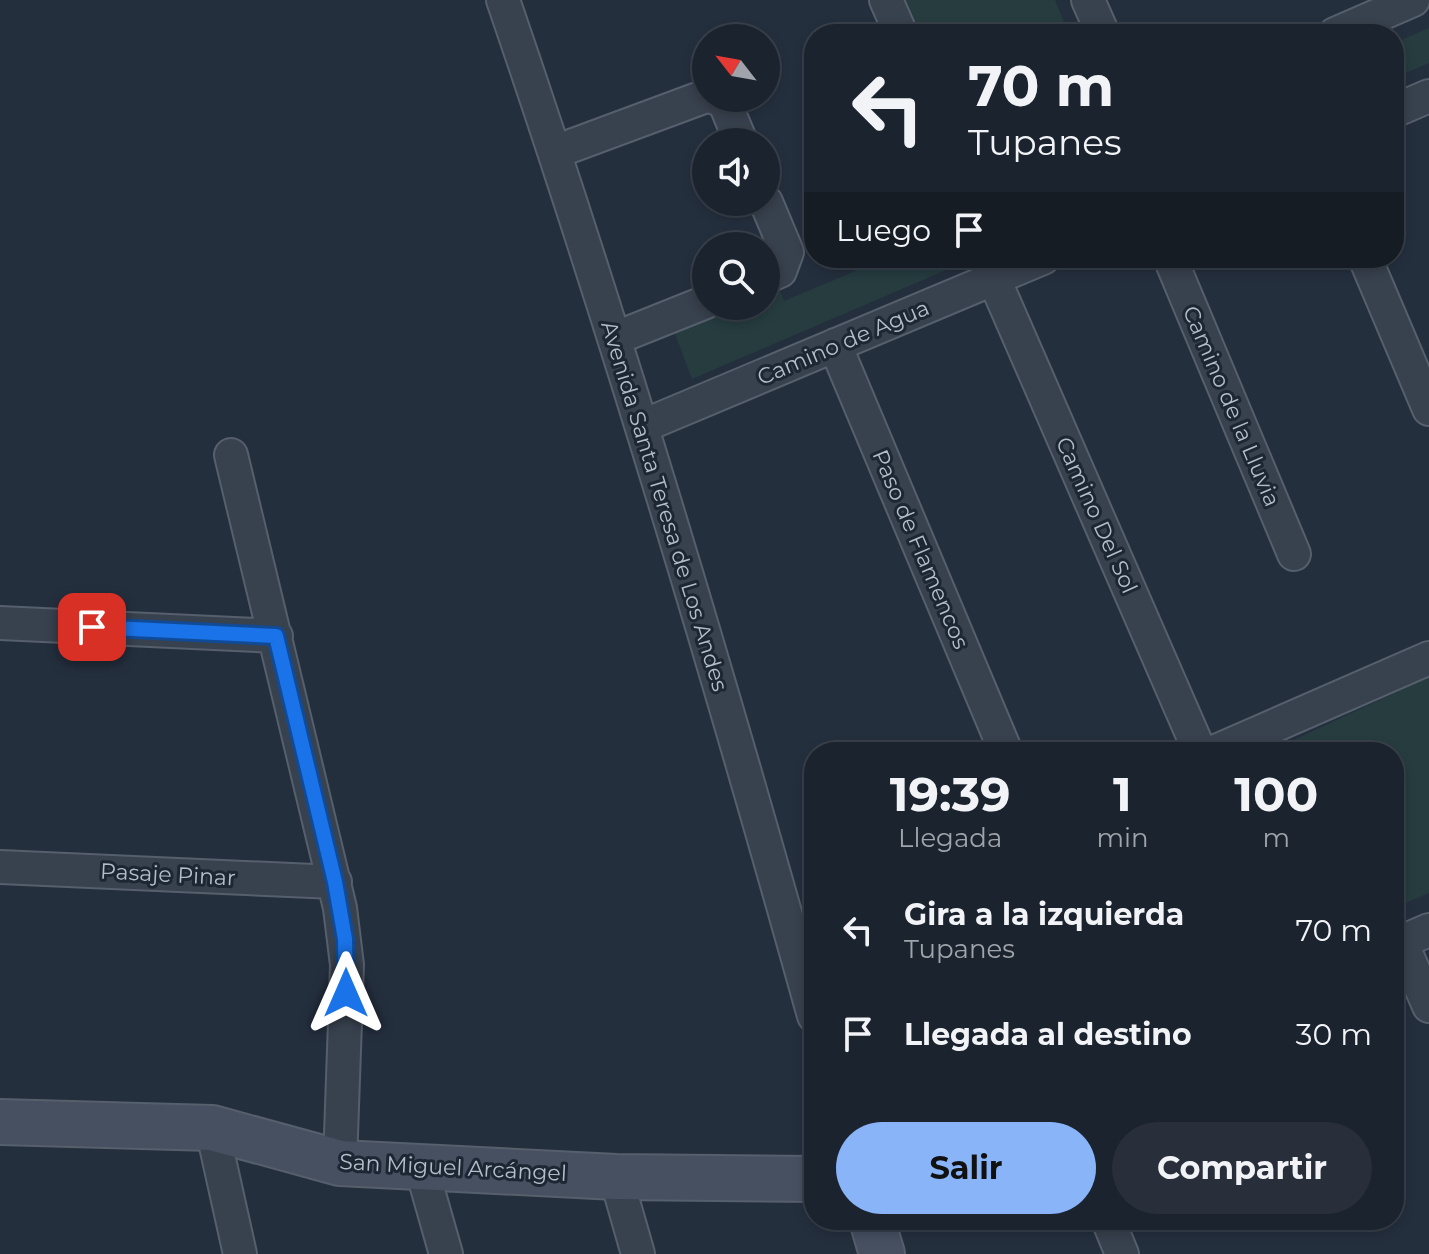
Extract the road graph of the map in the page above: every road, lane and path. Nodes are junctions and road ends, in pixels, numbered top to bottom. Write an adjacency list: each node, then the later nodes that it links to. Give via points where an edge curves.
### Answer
1 (503, 0): 11 (street, Avenida Santa Teresa de Los Andes)
2 (886, 0): 5 (street)
3 (1088, 0): 6 (street)
4 (1413, 0): 7 (street)
5 (897, 24)
6 (1099, 24)
7 (1358, 24)
8 (1429, 96): 10 (street)
9 (692, 101): 11 (street)
10 (1404, 107)
11 (555, 152): 19 (street, Avenida Santa Teresa de Los Andes)
12 (780, 235): 16 (street, via 787,252)
13 (1020, 268): 17 (street, Camino de Agua)
14 (1174, 268): 24 (street, Camino de la Lluvia)
15 (1369, 268): 21 (street)
16 (780, 271)
17 (994, 279): 20 (street, Camino de Agua); 29 (street, Camino Del Sol)
18 (692, 308): 19 (street)
19 (616, 338): 22 (street, Avenida Santa Teresa de Los Andes)
20 (835, 345): 22 (street, Camino de Agua); 28 (street, Paso de Flamencos)
21 (1429, 409)
22 (643, 426): 34 (street, Avenida Santa Teresa de Los Andes)
23 (231, 455): 26 (street)
24 (1294, 554)
25 (0, 623): 26 (street)
26 (276, 636): 32 (street)
27 (1429, 658): 30 (street)
28 (1002, 742)
29 (1196, 742)
30 (1237, 742)
31 (0, 867): 32 (street, Pasaje Pinar)
32 (335, 882): 38 (street, via 347,965)
33 (1408, 939): 35 (street)
34 (804, 971)
35 (1429, 1006)
36 (0, 1122): 37 (street, San Miguel Arcángel)
37 (212, 1128): 38 (street, San Miguel Arcángel); 44 (street)
38 (340, 1163): 39 (street, San Miguel Arcángel)
39 (421, 1166): 40 (street, San Miguel Arcángel); 45 (street)
40 (616, 1177): 41 (street, San Miguel Arcángel); 46 (street)
41 (804, 1179)
42 (875, 1230): 47 (street)
43 (1112, 1230): 48 (street)
44 (240, 1254)
45 (446, 1254)
46 (638, 1254)
47 (882, 1254)
48 (1122, 1254)

